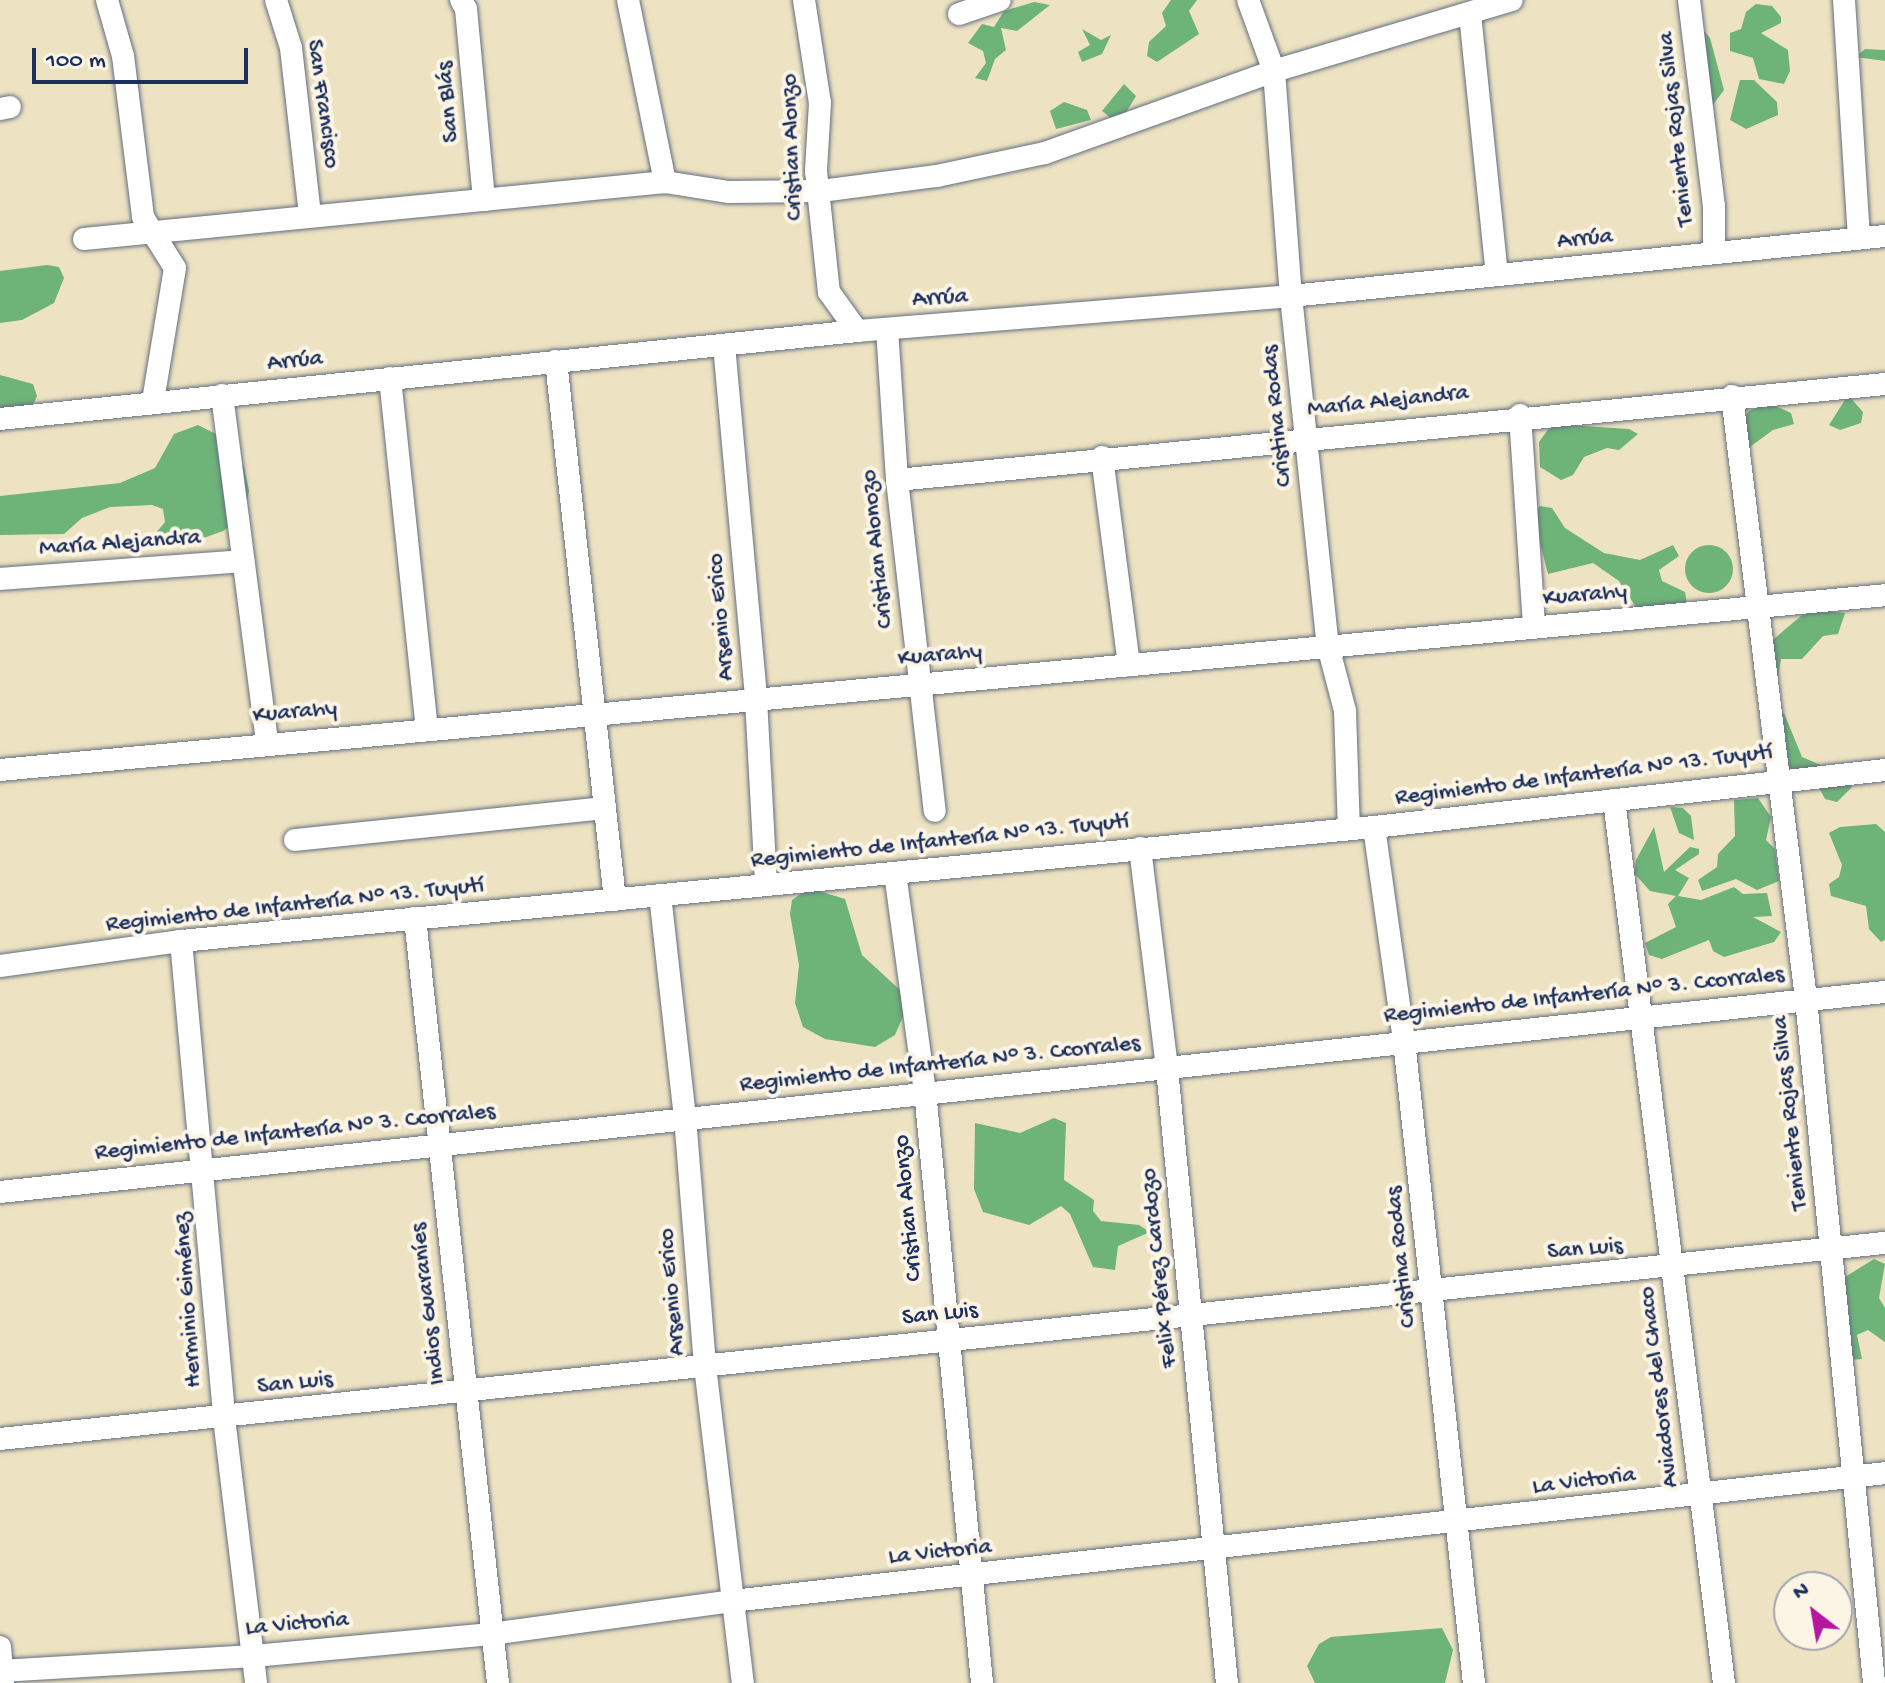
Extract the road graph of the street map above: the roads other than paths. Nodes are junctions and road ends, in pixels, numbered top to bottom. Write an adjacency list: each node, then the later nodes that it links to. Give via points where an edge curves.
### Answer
1 (107, 0): 19 (street, via 123,56 143,217)
2 (276, 0): 18 (street, San Francisco, via 291,48)
3 (451, 0): 17 (street, San Blás)
4 (461, 0): 17 (street, San Blás, via 466,9)
5 (628, 0): 15 (street)
6 (804, 0): 16 (street, Cristian Alonzo, via 820,103)
7 (1000, 0): 12 (street)
8 (1248, 0): 14 (street, Cristina Rodas)
9 (1512, 0): 13 (street)
10 (1689, 0): 23 (street, Teniente Rojas Silva, via 1714,206)
11 (1844, 0): 21 (street)
12 (959, 14)
13 (1470, 14): 14 (street); 24 (street)
14 (1274, 71): 16 (street, via 1045,153 937,176); 25 (street, Cristina Rodas)
15 (665, 182): 16 (street, via 729,192); 17 (street)
16 (817, 191): 27 (street, Cristian Alonzo, via 829,292)
17 (477, 200): 18 (street)
18 (310, 216): 19 (street)
19 (151, 234): 22 (street); 34 (street, via 168,251 175,268)
20 (1885, 236): 21 (street, Arrúa)
21 (1859, 238): 23 (street, Arrúa)
22 (84, 239)
23 (1714, 253): 24 (street, Arrúa)
24 (1497, 274): 25 (street, Arrúa)
25 (1291, 296): 26 (street, Arrúa); 37 (street, Cristina Rodas)
26 (887, 329): 27 (street, Arrúa); 39 (street, Cristian Alonozo)
27 (857, 331): 28 (street, Arrúa)
28 (724, 345): 29 (street, Arrúa); 48 (street, Arsenio Erico)
29 (556, 361): 30 (street, Arrúa); 49 (street)
30 (383, 378): 32 (street, Arrúa); 50 (street)
31 (1885, 384): 33 (street, María Alejandra)
32 (222, 395): 34 (street, Arrúa); 40 (street)
33 (1732, 396): 35 (street, María Alejandra); 43 (street, Teniente Rojas Silva)
34 (153, 401): 36 (street, Arrúa)
35 (1520, 415): 37 (street, María Alejandra); 44 (street)
36 (0, 419)
37 (1306, 436): 38 (street, María Alejandra); 45 (street, Cristina Rodas)
38 (1102, 457): 39 (street, María Alejandra); 46 (street)
39 (897, 480): 47 (street, Cristian Alonozo)
40 (243, 561): 41 (street, María Alejandra); 51 (street)
41 (0, 579)
42 (1885, 595): 43 (street, Kuarahy)
43 (1759, 606): 44 (street, Kuarahy); 54 (street, Teniente Rojas Silva)
44 (1534, 627): 45 (street, Kuarahy)
45 (1328, 646): 46 (street, Kuarahy); 59 (street, Cristina Rodas, via 1344,701)
46 (1129, 665): 47 (street, Kuarahy)
47 (919, 685): 48 (street, Kuarahy); 57 (street, Cristian Alonozo)
48 (756, 699): 49 (street, Kuarahy); 63 (street, Arsenio Erico)
49 (592, 713): 50 (street, Kuarahy); 56 (street)
50 (421, 728): 51 (street, Kuarahy)
51 (267, 742): 52 (street, Kuarahy)
52 (0, 770)
53 (1885, 770): 54 (street, Regimiento de Infantería N° 13. Tuyutí)
54 (1778, 779): 55 (street, Regimiento de Infantería N° 13. Tuyutí); 70 (street, Teniente Rojas Silva)
55 (1614, 800): 58 (street, Regimiento de Infantería N° 13. Tuyutí); 71 (street, Aviadores del Chaco)
56 (603, 808): 60 (street); 65 (street)
57 (935, 811)
58 (1374, 827): 59 (street, Regimiento de Infantería N° 13. Tuyutí); 72 (street, Cristina Rodas)
59 (1349, 829): 61 (street, Regimiento de Infantería N° 13. Tuyutí)
60 (295, 840)
61 (1140, 848): 62 (street, Regimiento de Infantería N° 13. Tuyutí); 73 (street, Felix Pérez Cardozo)
62 (895, 873): 63 (street, Regimiento de Infantería N° 13. Tuyutí); 74 (street, Cristian Alonzo)
63 (766, 885): 64 (street, Regimiento de Infantería N° 13. Tuyutí)
64 (660, 895): 65 (street, Regimiento de Infantería N° 13. Tuyutí); 75 (street, Arsenio Erico)
65 (615, 900): 66 (street, Regimiento de Infantería N° 13. Tuyutí)
66 (415, 918): 67 (street, Regimiento de Infantería N° 13. Tuyutí); 76 (street, Indios Guaraníes)
67 (181, 941): 68 (street, Regimiento de Infantería N° 13. Tuyutí); 77 (street, Herminio Giménez)
68 (0, 966)
69 (1885, 992): 70 (street, Regimiento de Infantería N° 3. Ccorrales)
70 (1806, 999): 71 (street, Regimiento de Infantería N° 3. Ccorrales); 80 (street, Teniente Rojas Silva)
71 (1643, 1016): 72 (street, Regimiento de Infantería N° 3. Ccorrales); 81 (street, Aviadores del Chaco)
72 (1404, 1041): 73 (street, Regimiento de Infantería N° 3. Ccorrales); 82 (street, Cristina Rodas)
73 (1167, 1069): 74 (street, Regimiento de Infantería N° 3. Ccorrales); 83 (street, Felix Pérez Cardozo)
74 (925, 1091): 75 (street, Regimiento de Infantería N° 3. Ccorrales); 84 (street, Cristian Alonzo)
75 (685, 1117): 76 (street, Regimiento de Infantería N° 3. Ccorrales); 85 (street, Arsenio Erico)
76 (437, 1143): 77 (street, Regimiento de Infantería N° 3. Ccorrales); 86 (street, Indios Guaraníes)
77 (206, 1167): 78 (street, Regimiento de Infantería N° 3. Ccorrales); 87 (street, Herminio Giménez)
78 (0, 1192)
79 (1885, 1243): 80 (street, San Luis)
80 (1832, 1249): 81 (street, San Luis); 90 (street, Teniente Rojas Silva)
81 (1672, 1268): 82 (street, San Luis); 91 (street, Aviadores del Chaco)
82 (1431, 1290): 83 (street, San Luis); 92 (street, Cristina Rodas)
83 (1191, 1312): 84 (street, San Luis); 93 (street, Felix Pérez Cardozo)
84 (946, 1341): 85 (street, San Luis); 94 (street, Cristian Alonzo)
85 (705, 1366): 86 (street, San Luis); 95 (street, Arsenio Erico)
86 (465, 1391): 87 (street, San Luis); 96 (street, Indios Guaraníes)
87 (224, 1418): 88 (street, San Luis); 98 (street, Herminio Giménez)
88 (0, 1439)
89 (1885, 1473): 90 (street, La Victoria)
90 (1853, 1476): 91 (street, La Victoria); 107 (street, Teniente Rojas Silva)
91 (1699, 1495): 92 (street, La Victoria); 106 (street, Aviadores del Chaco)
92 (1459, 1523): 93 (street, La Victoria); 105 (street, Cristina Rodas)
93 (1214, 1548): 94 (street, La Victoria); 104 (street, Felix Pérez Cardozo)
94 (969, 1577): 95 (street, La Victoria); 103 (street, Cristian Alonzo)
95 (732, 1601): 96 (street, La Victoria); 102 (street, Arsenio Erico)
96 (491, 1634): 98 (street, La Victoria); 101 (street, Indios Guaraníes)
97 (0, 1647): 99 (street)
98 (254, 1656): 99 (street, La Victoria); 100 (street, Herminio Giménez)
99 (2, 1675)
100 (256, 1683)
101 (498, 1683)
102 (743, 1683)
103 (982, 1683)
104 (1227, 1683)
105 (1474, 1683)
106 (1724, 1683)
107 (1874, 1683)

